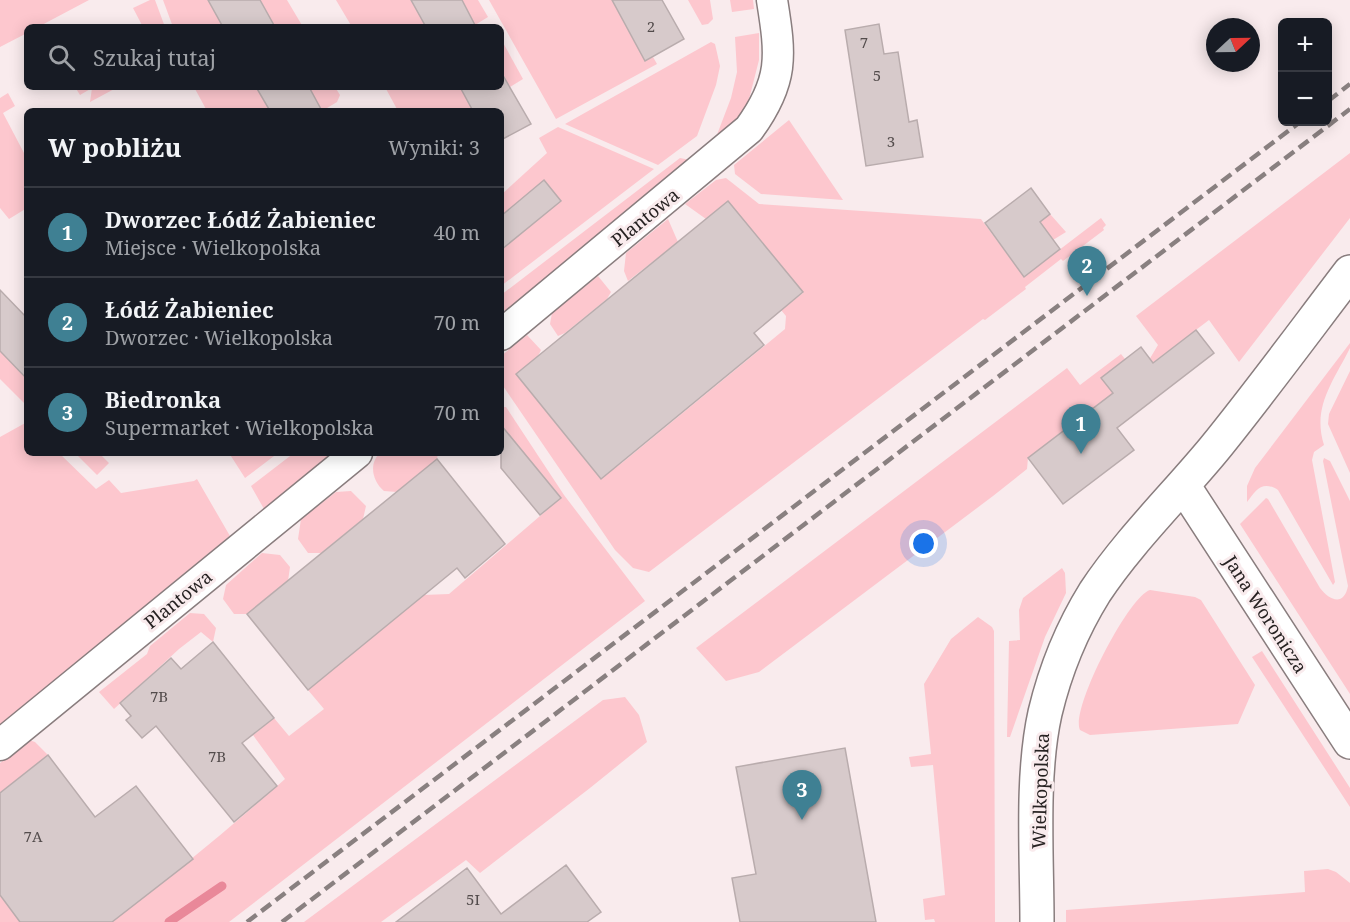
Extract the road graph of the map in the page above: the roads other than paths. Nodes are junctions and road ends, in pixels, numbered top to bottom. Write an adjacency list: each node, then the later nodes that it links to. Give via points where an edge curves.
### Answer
1 (772, 0): 3 (street, Plantowa, via 779,42 777,71 760,114 749,129)
2 (1350, 272): 5 (street, Wielkopolska)
3 (504, 333)
4 (353, 456): 7 (street, Plantowa)
5 (1183, 485): 6 (street, Jana Woronicza); 8 (street, Wielkopolska, via 1096,591 1073,632 1053,683 1039,753)
6 (1350, 742)
7 (0, 745)
8 (1037, 922)

